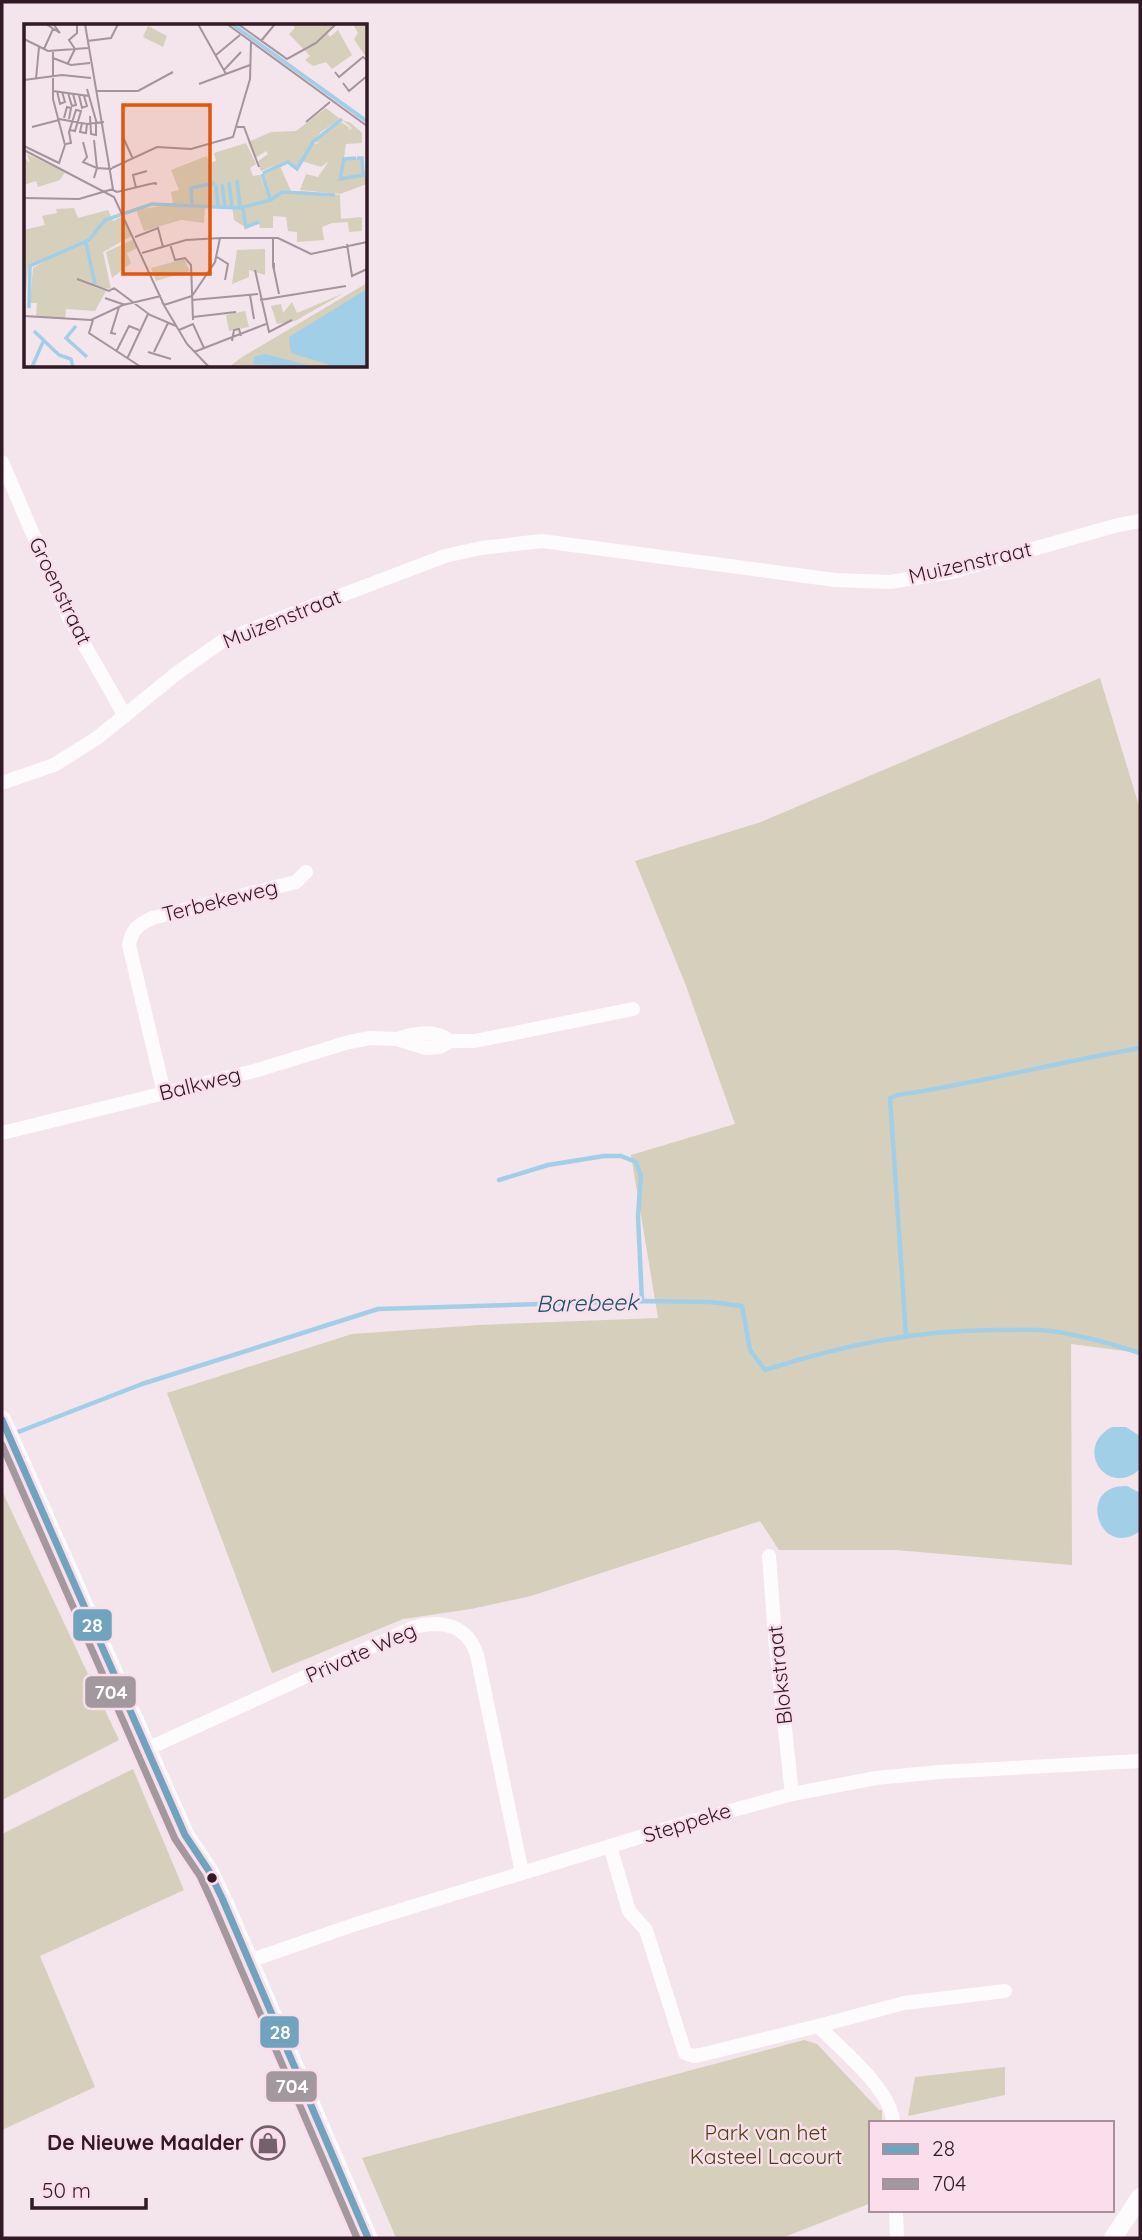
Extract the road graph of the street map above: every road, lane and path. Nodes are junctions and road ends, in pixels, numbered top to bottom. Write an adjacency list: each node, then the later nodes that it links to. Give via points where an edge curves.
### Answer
1 (2, 462): 3 (street, Groenstraat, via 68,616)
2 (1140, 521): 3 (street, Muizenstraat, via 951,572 890,582 835,580 542,541 481,548 419,564 224,640)
3 (125, 716): 4 (street, Muizenstraat, via 54,765)
4 (2, 783)
5 (306, 872): 7 (street, Terbekeweg, via 296,882 152,918 131,932 129,944)
6 (633, 1009): 7 (street, Balkweg, via 475,1041 450,1041 440,1047 370,1038)
7 (163, 1093): 8 (street, Balkweg)
8 (2, 1133)
9 (2, 1420): 11 (main road)
10 (769, 1556): 13 (street, Blokstraat)
11 (147, 1749): 15 (street, Private Weg, via 412,1628 453,1625 474,1644); 16 (main road)
12 (1140, 1761): 13 (street, Steppeke, via 939,1772)
13 (792, 1794): 14 (street, Steppeke)
14 (610, 1846): 15 (street, Steppeke); 18 (street, via 629,1911 646,1930 685,2053 701,2055)
15 (522, 1873): 16 (street, Steppeke)
16 (249, 1961): 22 (main road)
17 (1005, 1991): 18 (street, via 904,2003)
18 (818, 2026): 19 (street, via 883,2094)
19 (893, 2121)
20 (1140, 2197): 24 (street)
21 (895, 2212): 23 (street)
22 (368, 2238)
23 (897, 2238)
24 (1113, 2238)

